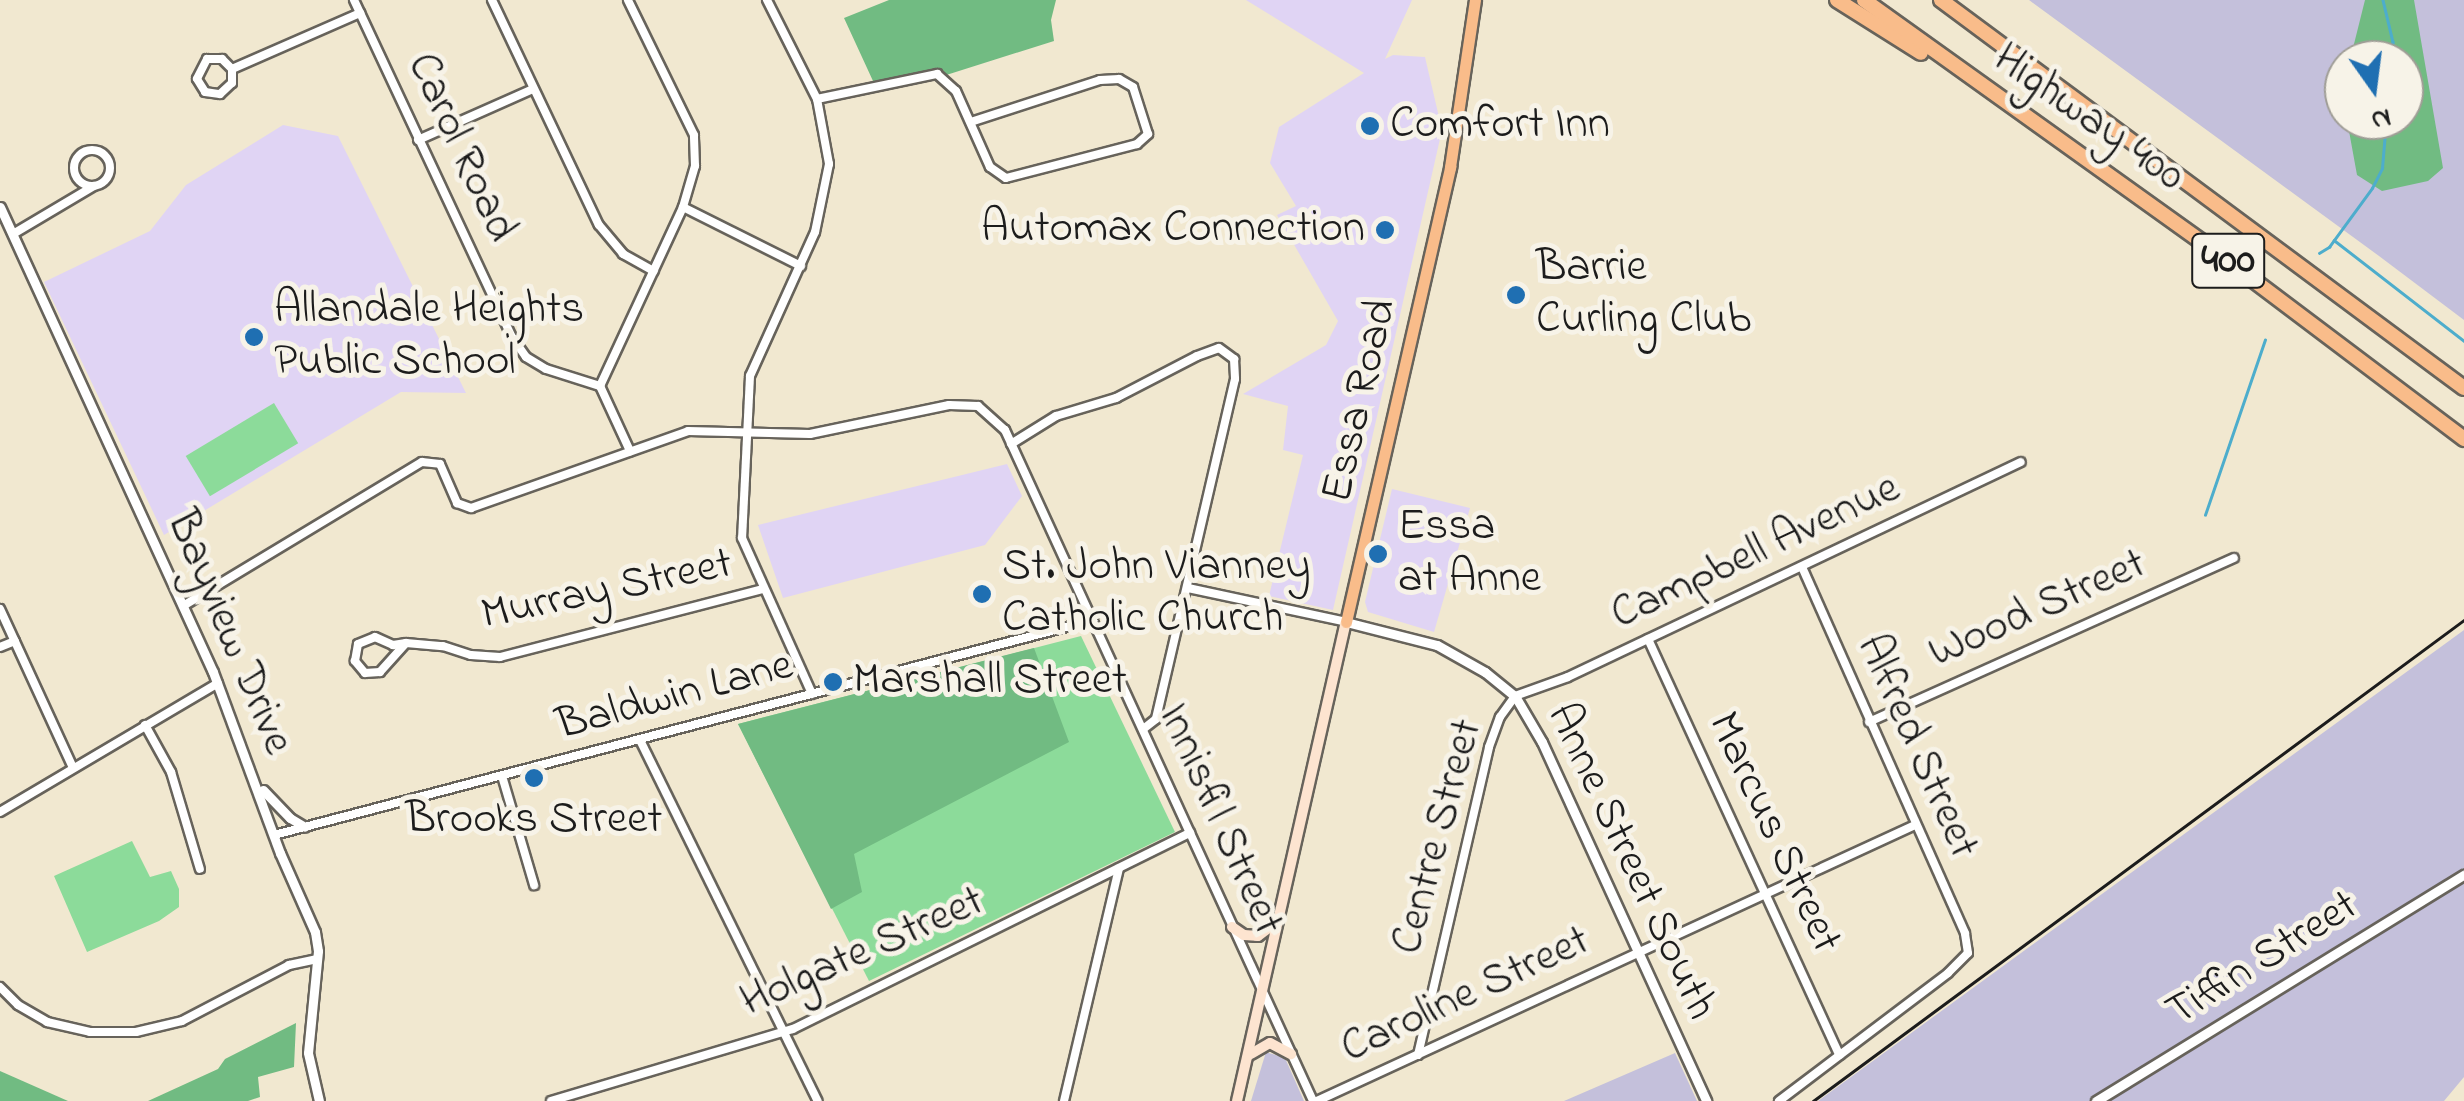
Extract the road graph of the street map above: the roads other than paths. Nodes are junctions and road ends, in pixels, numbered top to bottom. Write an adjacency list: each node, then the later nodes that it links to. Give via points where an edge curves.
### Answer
1 (354, 0): 9 (street, Carol Road)
2 (492, 0): 11 (street)
3 (628, 0): 18 (street, via 694,135 695,166)
4 (767, 0): 13 (street)
5 (1836, 0): 12 (highway)
6 (1864, 0): 12 (highway, Highway 400 / 400)
7 (1941, 0): 23 (highway, Highway 400 / 400)
8 (1472, 2): 36 (main road, Essa Road, via 1450,167)
9 (360, 12): 10 (street); 15 (street, Carol Road)
10 (232, 70): 10 (street, via 232,83 220,94 205,92 196,79 200,65 214,57)
11 (533, 89): 15 (street); 21 (street, via 599,226 623,254)
12 (1986, 91): 25 (highway, Highway 400 / 400)
13 (817, 99): 14 (street, via 937,74 956,91); 20 (street, via 829,164 816,232)
14 (971, 122): 14 (street, via 990,168 1006,178 1137,144 1148,134 1133,86 1119,78)
15 (418, 140): 22 (street, Carol Road, via 526,357)
16 (94, 186): 16 (street, via 105,181 110,164 92,150 81,153 74,169 78,180); 19 (street)
17 (0, 207): 19 (street, Bayview Drive)
18 (684, 207): 20 (street); 21 (street)
19 (13, 234): 33 (street, Bayview Drive)
20 (800, 266): 24 (street, via 750,376)
21 (654, 271): 22 (street)
22 (600, 386): 27 (street)
23 (2464, 388)
24 (747, 432): 26 (street, Innisfil Street, via 810,434 969,404 992,414); 27 (street, Innisfil Street, via 688,431); 32 (street, via 742,538)
25 (2464, 439)
26 (1011, 444): 31 (street, via 1056,416 1116,398 1196,356 1219,348 1234,359); 35 (street, Innisfil Street)
27 (630, 450): 33 (street, Innisfil Street, via 471,508 456,503 440,464 422,462)
28 (2021, 462): 30 (street, Campbell Avenue)
29 (2234, 558): 44 (street, Wood Street)
30 (1802, 567): 37 (street, Campbell Avenue); 44 (street, Alfred Street)
31 (1188, 588): 36 (street, Anne Street South); 46 (street, via 1156,719)
32 (764, 590): 39 (street, Murray Street, via 500,657); 42 (street)
33 (183, 606): 41 (street, Bayview Drive)
34 (0, 609): 38 (street)
35 (1093, 620): 42 (street, Baldwin Lane); 46 (street, Innisfil Street)
36 (1346, 622): 43 (street, Anne Street South, via 1436,646); 61 (main road, Essa Road)
37 (1648, 638): 43 (street, Campbell Avenue); 60 (street, Marcus Street)
38 (15, 641): 40 (street); 48 (street)
39 (406, 643): 39 (street, Murray Street, via 375,637 358,644 355,660 365,672 380,672)
40 (0, 648)
41 (218, 683): 45 (street); 50 (street, Bayview Drive)
42 (812, 694): 47 (street, Baldwin Lane)
43 (1516, 696): 63 (street, Anne Street South); 69 (street, Centre Street, via 1489,747)
44 (1869, 722): 52 (street, Alfred Street)
45 (145, 725): 48 (street); 57 (street, via 171,772)
46 (1142, 729): 54 (street, Innisfil Street)
47 (640, 740): 49 (street, Baldwin Lane); 67 (street)
48 (72, 768): 51 (street)
49 (502, 776): 53 (street, Baldwin Lane); 59 (street)
50 (258, 784): 53 (street); 55 (street, Bayview Drive)
51 (0, 812)
52 (1915, 825): 60 (street, Caroline Street); 71 (street, Alfred Street, via 1968,953)
53 (305, 827): 55 (street, Baldwin Lane)
54 (1190, 834): 56 (street, Holgate Street); 62 (street, Innisfil Street)
55 (274, 835): 64 (street, Bayview Drive, via 315,932)
56 (1119, 868): 67 (street, Holgate Street); 75 (street)
57 (200, 869)
58 (2464, 875): 80 (street, Tiffin Street)
59 (534, 884)
60 (1765, 894): 63 (street, Caroline Street); 71 (street, Marcus Street)
61 (1279, 920): 62 (main road, via 1258,936); 66 (main road, Essa Road)
62 (1232, 926): 66 (street, Innisfil Street)
63 (1638, 953): 69 (street, Caroline Street); 78 (street, Anne Street South)
64 (317, 959): 65 (street, via 289,965 182,1021 136,1032 90,1032 48,1022); 72 (street, Bayview Drive, via 308,1053)
65 (0, 986)
66 (1262, 993): 68 (street, Innisfil Street); 70 (main road, Essa Road)
67 (784, 1032): 73 (street, Holgate Street); 74 (street)
68 (1291, 1054): 70 (main road, via 1270,1043); 77 (street, Innisfil Street)
69 (1418, 1054): 77 (street, Caroline Street)
70 (1248, 1056): 76 (main road, Essa Road)
71 (1839, 1056): 79 (street)
72 (318, 1101)
73 (551, 1101)
74 (818, 1101)
75 (1064, 1101)
76 (1238, 1101)
77 (1315, 1101)
78 (1706, 1101)
79 (1779, 1101)
80 (2096, 1101)

